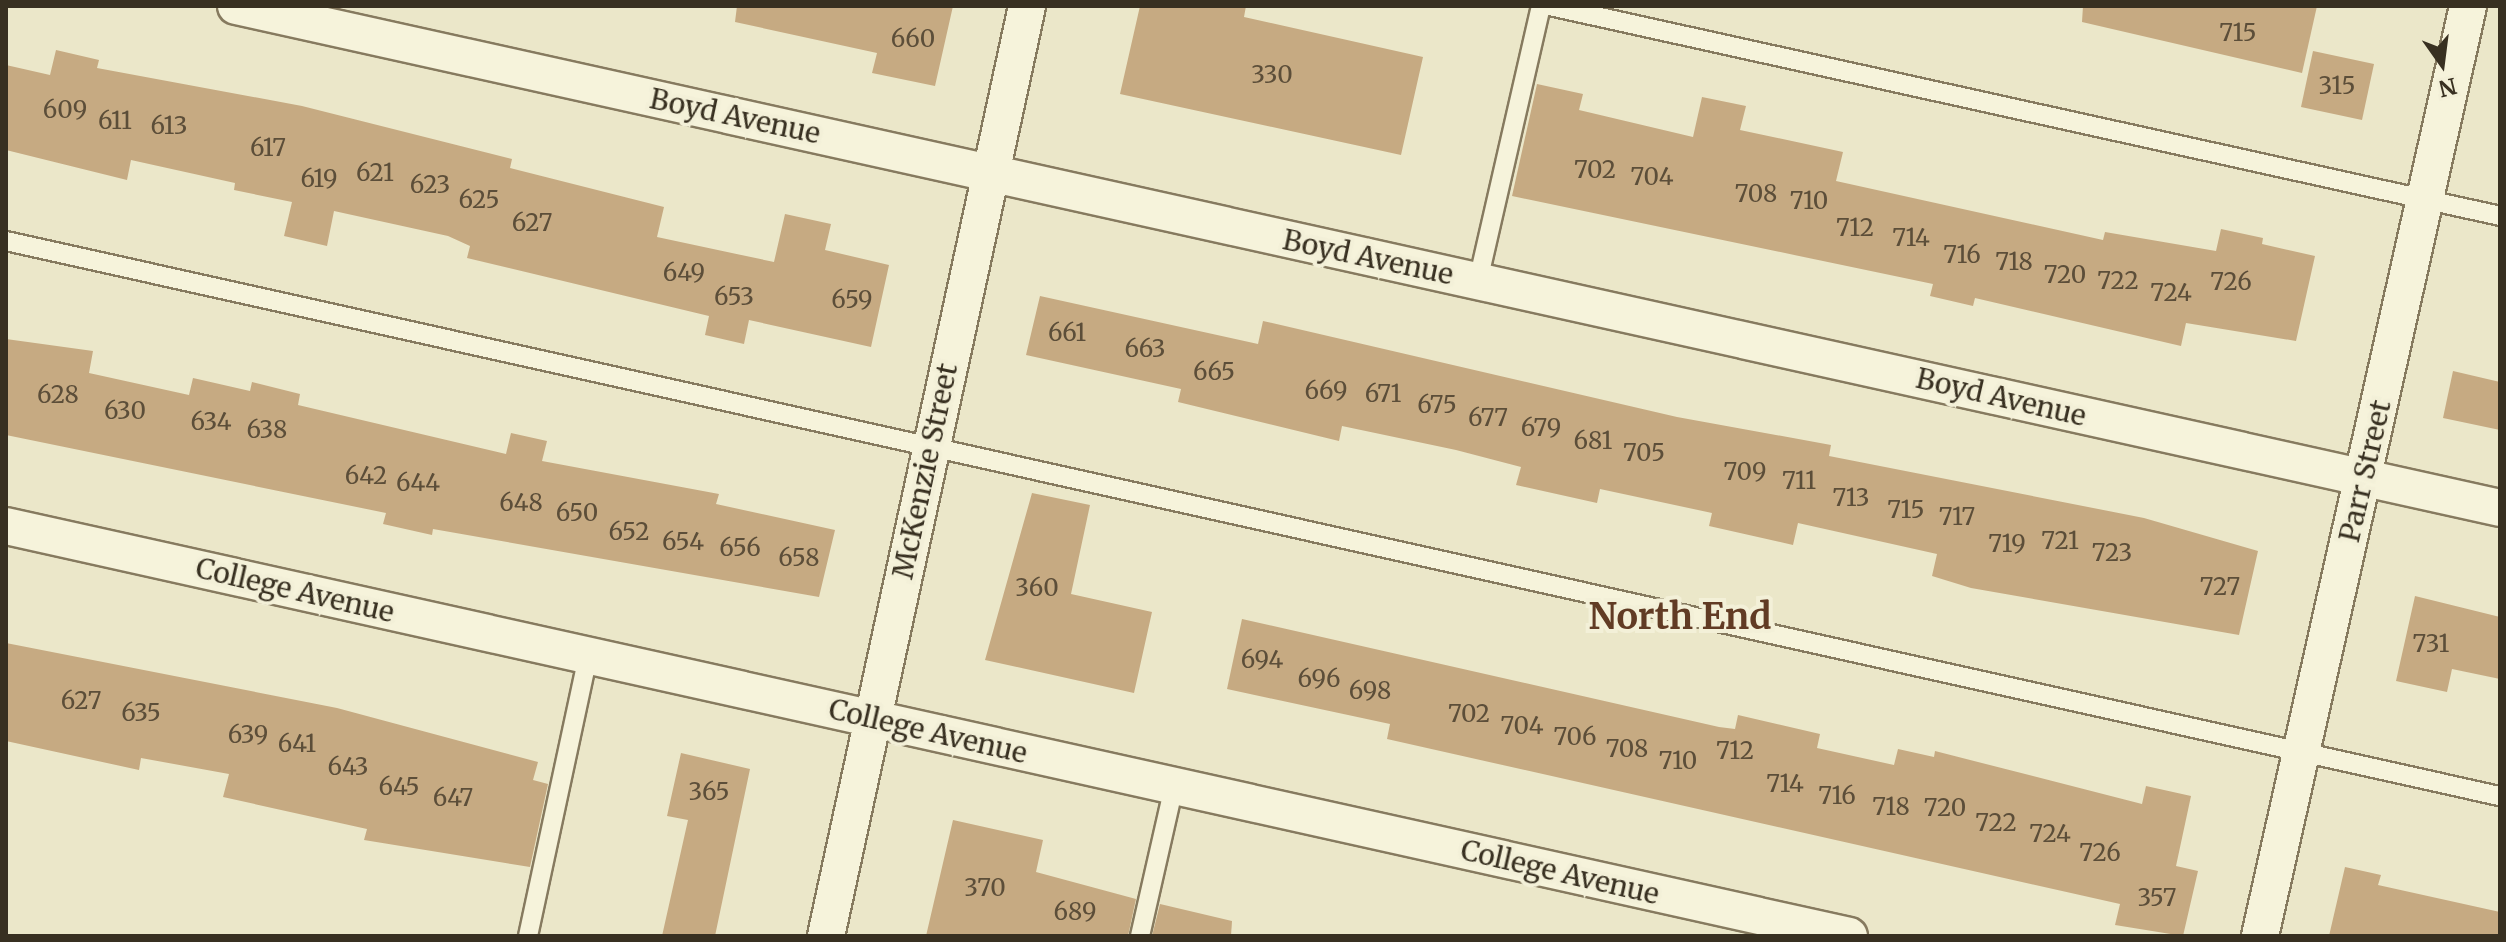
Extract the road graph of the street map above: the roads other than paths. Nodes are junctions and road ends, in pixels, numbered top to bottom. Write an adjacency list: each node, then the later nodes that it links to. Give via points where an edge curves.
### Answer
1 (236, 6): 6 (street, Boyd Avenue)
2 (1027, 6): 6 (street, McKenzie Street)
3 (1541, 6): 10 (lane)
4 (1550, 6): 7 (lane)
5 (2468, 6): 7 (street, Parr Street)
6 (991, 173): 10 (street, Boyd Avenue); 11 (street, McKenzie Street)
7 (2425, 199): 8 (lane); 12 (street, Parr Street)
8 (2500, 216)
9 (6, 241): 11 (lane)
10 (1478, 281): 12 (street, Boyd Avenue)
11 (931, 445): 16 (street, McKenzie Street); 17 (lane)
12 (2363, 478): 13 (street, Boyd Avenue); 17 (street, Parr Street)
13 (2500, 508)
14 (6, 526): 15 (street, College Avenue)
15 (588, 655): 16 (street, College Avenue); 20 (lane)
16 (870, 718): 18 (street, College Avenue); 21 (street, McKenzie Street)
17 (2301, 752): 19 (lane); 24 (street, Parr Street)
18 (1174, 786): 22 (lane); 23 (street, College Avenue)
19 (2500, 796)
20 (528, 936)
21 (826, 936)
22 (1140, 936)
23 (1849, 936)
24 (2260, 936)

